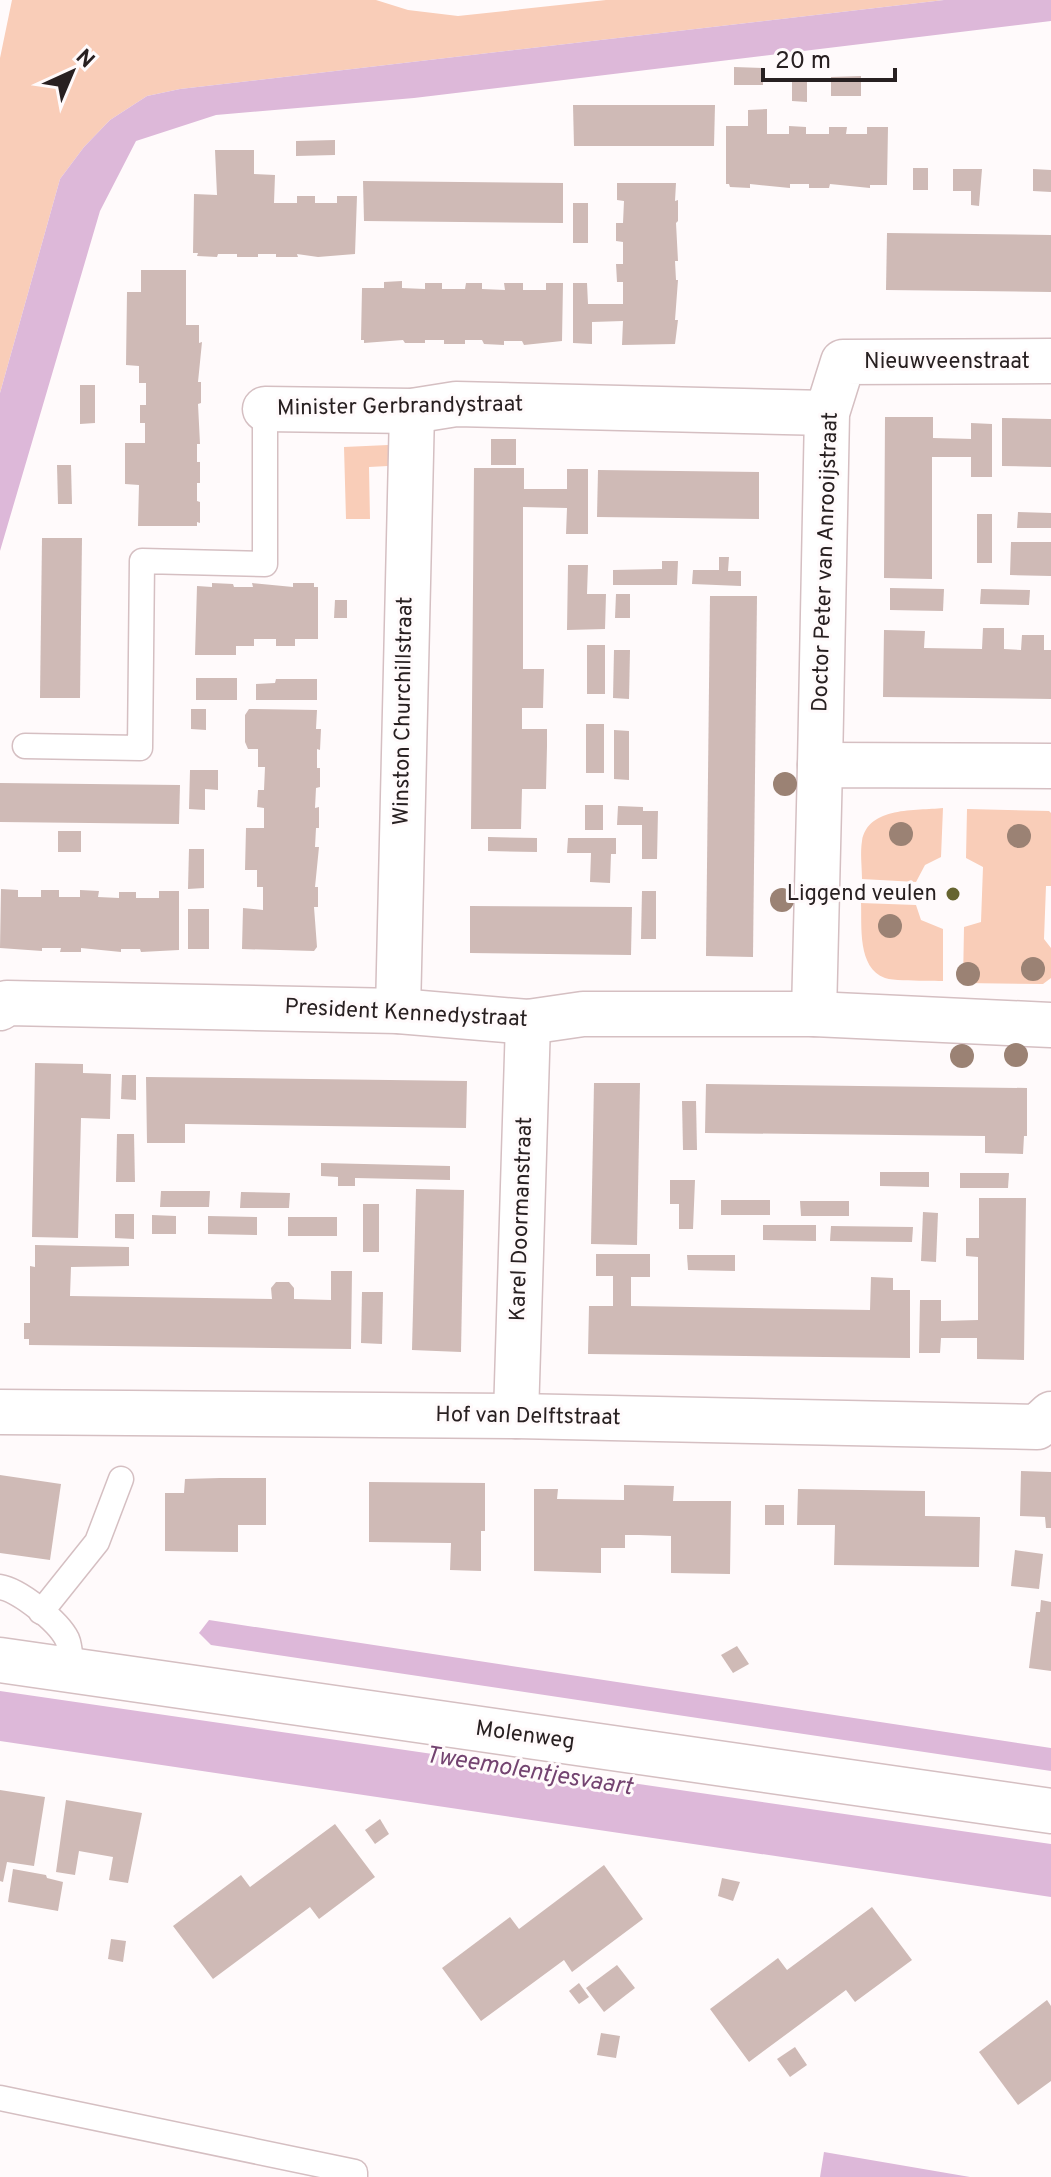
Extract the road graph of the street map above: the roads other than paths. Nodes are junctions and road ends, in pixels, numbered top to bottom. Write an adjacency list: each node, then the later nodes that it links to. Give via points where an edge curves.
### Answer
1 (1051, 361): 2 (street, Nieuwveenstraat)
2 (843, 362): 5 (street, Doctor Peter van Anrooijstraat)
3 (265, 409): 4 (street, Minister Gerbrandystraat); 6 (lane, Minister Gerbrandystraat, via 265,564 142,561 140,748)
4 (412, 411): 5 (street, Minister Gerbrandystraat, via 456,404); 10 (street, Winston Churchillstraat)
5 (827, 413): 7 (street, Doctor Peter van Anrooijstraat)
6 (25, 746)
7 (820, 765): 8 (street); 11 (street, Doctor Peter van Anrooijstraat)
8 (1051, 766)
9 (0, 1008): 10 (street, President Kennedystraat, via 7,1003)
10 (398, 1011): 12 (street, President Kennedystraat)
11 (814, 1014): 12 (street, President Kennedystraat, via 583,1014); 13 (street, President Kennedystraat)
12 (528, 1022): 16 (street, Karel Doormanstraat)
13 (1051, 1025)
14 (0, 1412): 16 (street, Hof van Delftstraat)
15 (1051, 1414): 16 (street, Hof van Delftstraat, via 1037,1427)
16 (516, 1416)
17 (121, 1479): 19 (lane, via 97,1542)
18 (0, 1587): 19 (lane, via 17,1592)
19 (41, 1612): 21 (lane, via 68,1641)
20 (0, 1660): 21 (street, Molenweg)
21 (72, 1671): 22 (street, Molenweg)
22 (1051, 1811)
23 (0, 2098): 24 (lane, via 355,2172)
24 (355, 2177)

